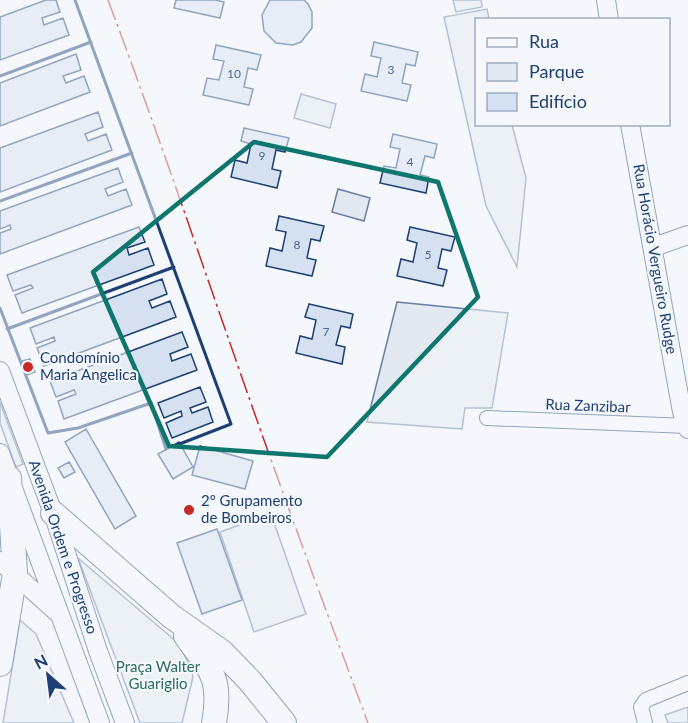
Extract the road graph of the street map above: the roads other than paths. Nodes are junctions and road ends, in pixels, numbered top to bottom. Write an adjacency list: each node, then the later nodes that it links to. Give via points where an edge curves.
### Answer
1 (606, 0): 2 (main road)
2 (609, 18)
3 (630, 126): 5 (main road, Rua Horácio Vergueiro Rudge)
4 (688, 235): 5 (main road)
5 (654, 247): 8 (main road, Rua Horácio Vergueiro Rudge, via 682,412)
6 (0, 371): 10 (main road, Avenida Ordem e Progresso)
7 (487, 418): 8 (street, Rua Zanzibar)
8 (688, 427)
9 (4, 470): 11 (highway)
10 (53, 513): 11 (main road); 13 (highway); 18 (main road, Avenida Ordem e Progresso)
11 (13, 520): 12 (highway); 14 (main road, Avenida Ordem e Progresso)
12 (7, 567): 14 (main road); 15 (highway)
13 (171, 616): 19 (highway, via 214,675); 20 (highway, via 222,652)
14 (62, 617): 17 (main road, Avenida Ordem e Progresso)
15 (0, 664)
16 (688, 683): 21 (street, via 650,696 641,707)
17 (100, 723)
18 (125, 723)
19 (214, 723)
20 (284, 723)
21 (645, 723)

